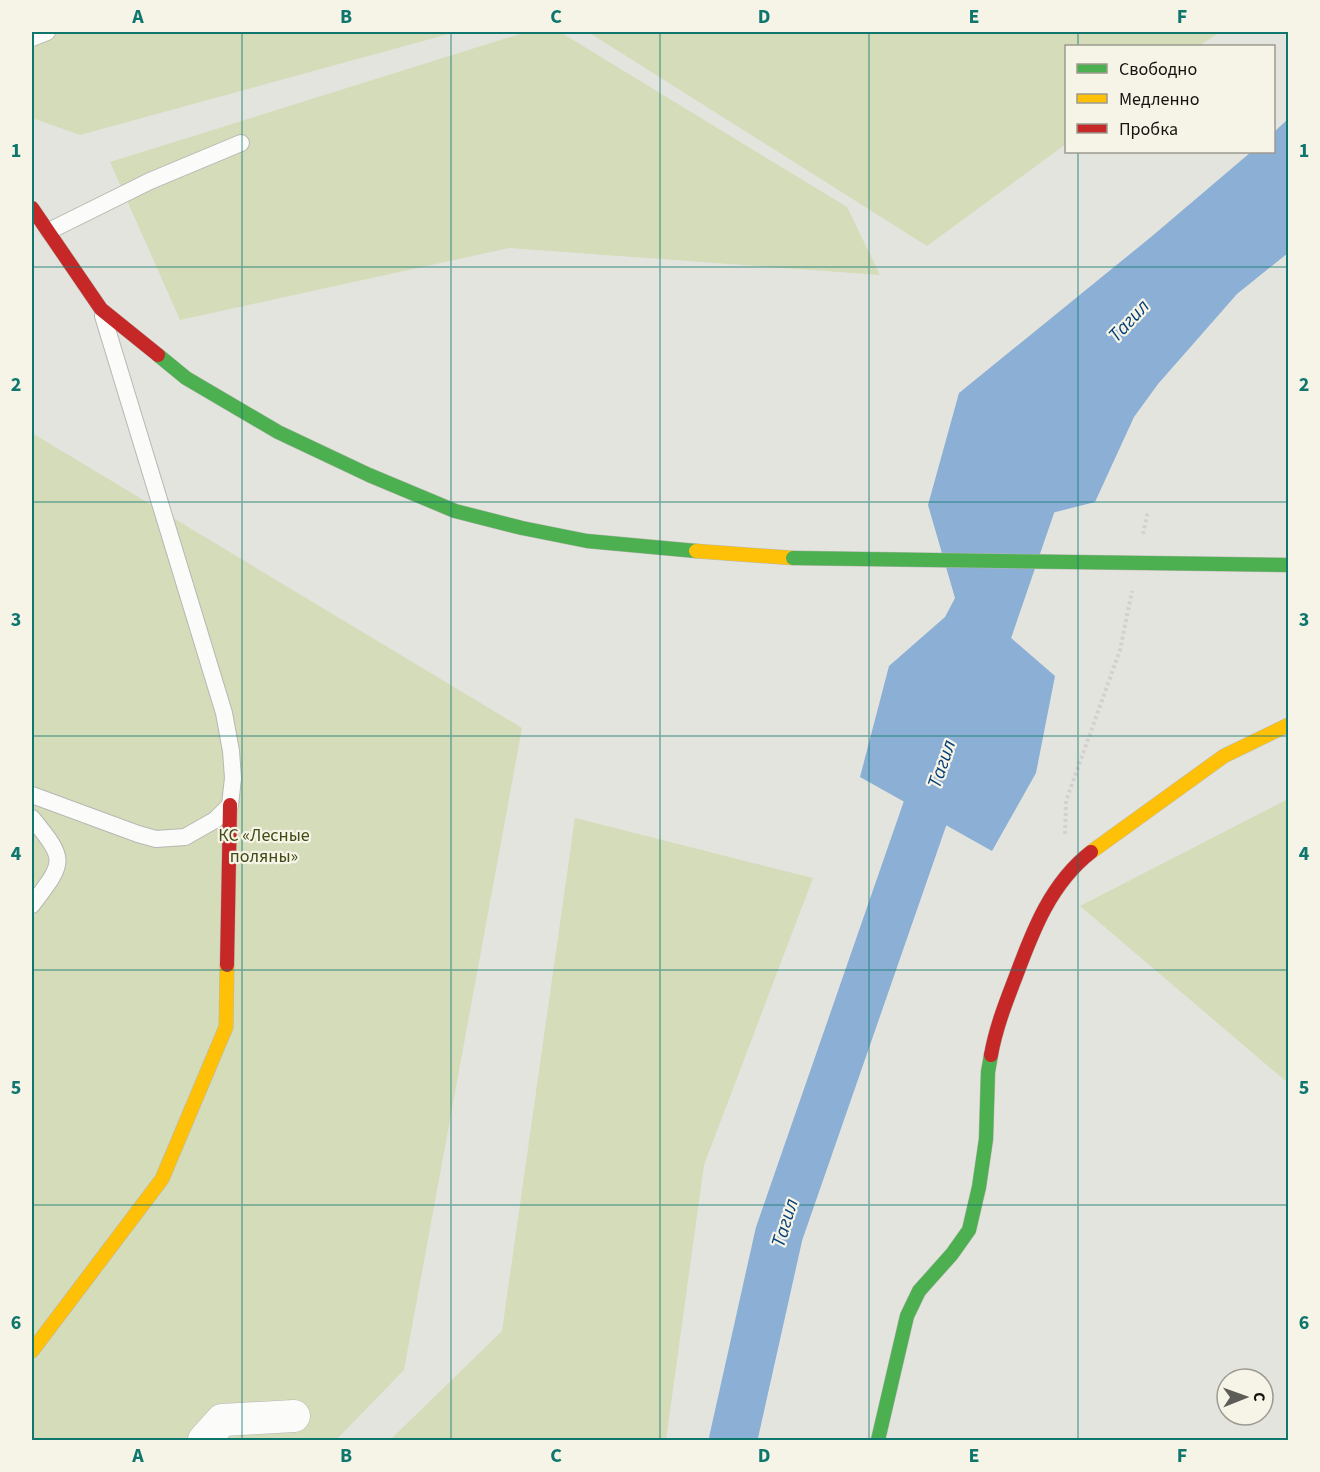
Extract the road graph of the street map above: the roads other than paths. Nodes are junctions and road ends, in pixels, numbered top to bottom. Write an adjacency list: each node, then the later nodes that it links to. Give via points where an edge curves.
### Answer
1 (47, 32): 2 (lane)
2 (32, 38)
3 (241, 143): 5 (lane, via 150,181)
4 (32, 208): 5 (street)
5 (49, 231): 6 (street)
6 (101, 309): 7 (street, bridge, via 186,378 278,432 455,511 522,528 586,541 793,558); 10 (lane, via 224,714 233,778)
7 (1288, 564)
8 (1288, 725): 16 (street, via 1224,756 1080,861 1037,921 996,1029 988,1072 986,1139 969,1230 919,1291 907,1316)
9 (32, 795): 10 (lane, via 156,839 185,837 215,820)
10 (230, 805): 13 (street, via 226,1027 162,1179)
11 (32, 818): 12 (lane, via 54,844 57,864)
12 (32, 905)
13 (32, 1351)
14 (294, 1416): 15 (street, via 222,1420)
15 (204, 1440)
16 (878, 1440)

